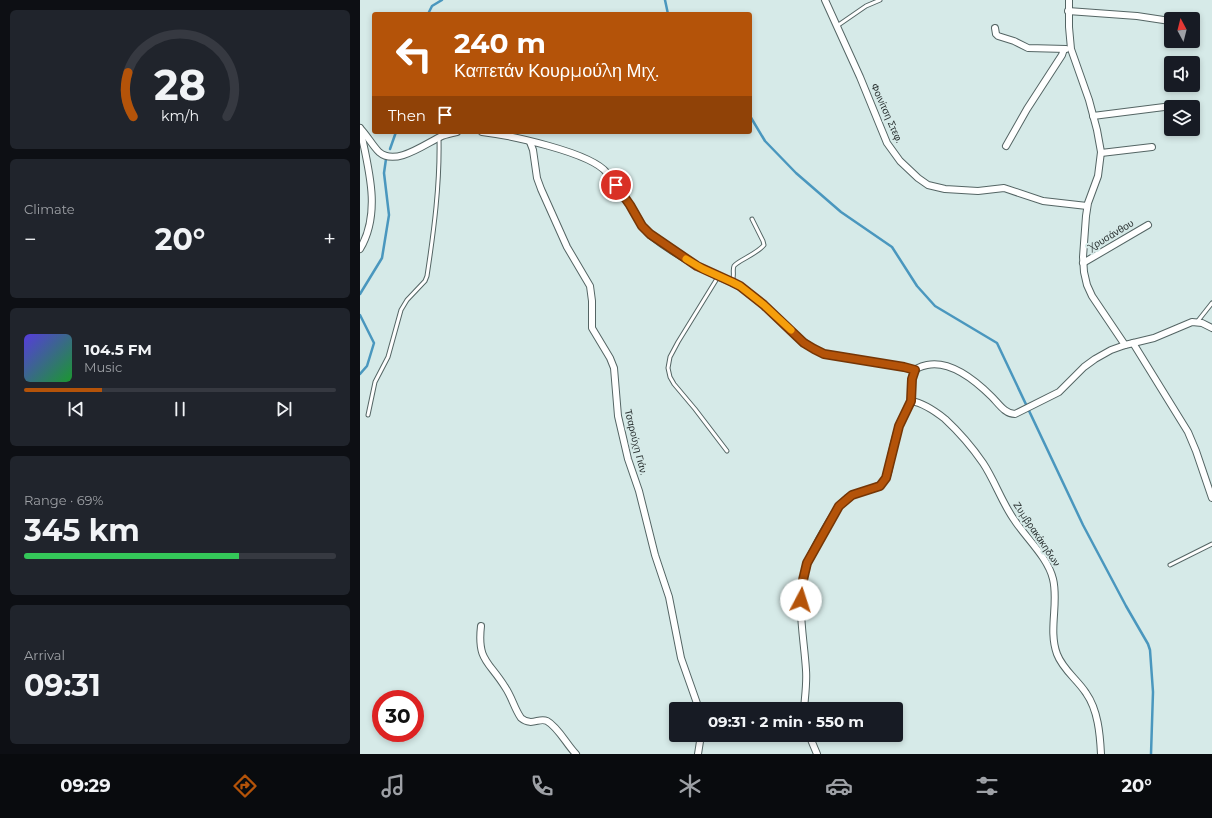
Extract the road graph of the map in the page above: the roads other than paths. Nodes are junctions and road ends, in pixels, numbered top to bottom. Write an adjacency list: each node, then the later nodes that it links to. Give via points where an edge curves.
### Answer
1 (825, 0): 6 (street, Φοινίτση Στεφ.)
2 (880, 0): 6 (lane)
3 (1069, 0): 4 (street)
4 (1068, 11): 5 (street); 9 (street)
5 (1164, 20)
6 (836, 26): 21 (street, Φοινίτση Στεφ., via 888,143 900,161 918,178 928,185 944,189 971,191 1004,188 1043,201)
7 (995, 28): 8 (street, via 998,36 1028,48)
8 (1064, 49): 9 (street); 18 (street)
9 (1071, 49): 11 (street)
10 (1164, 107): 11 (street)
11 (1093, 116): 20 (street)
12 (360, 128): 15 (street, via 384,155 399,156 412,152); 17 (street)
13 (450, 134): 15 (street)
14 (494, 134): 16 (street)
15 (439, 138): 35 (lane, via 433,234 425,281 403,305 388,357 375,382)
16 (530, 142): 26 (street, via 565,152 601,167 650,234 691,262); 41 (street, Τσαρούχη Γιάν., via 541,189 567,248 590,286 592,328 614,368 618,416 628,459 640,491 681,658)
17 (362, 145): 24 (street, via 371,183 372,213)
18 (1006, 146)
19 (1152, 147): 20 (street)
20 (1101, 153): 21 (street, via 1098,176)
21 (1087, 206): 25 (street)
22 (752, 219): 27 (lane, via 764,245 735,264)
23 (1148, 224): 25 (street, Χρυσάνθου)
24 (360, 249)
25 (1083, 263): 32 (street, via 1085,281 1090,292)
26 (719, 276): 27 (street); 36 (lane, via 678,342 670,357 668,368 674,384)
27 (732, 282): 33 (street, via 751,294 804,343 824,354)
28 (1212, 302): 29 (lane)
29 (1197, 322): 30 (street); 31 (street, via 1188,323 1154,338)
30 (1212, 328)
31 (1133, 342): 32 (street); 37 (street, via 1188,432)
32 (1125, 344): 33 (street, via 1095,359 1081,369 1061,390 1018,414 1008,413 982,388 952,368 929,364)
33 (915, 370): 34 (street)
34 (911, 401): 42 (street, via 900,422 884,482 876,488 852,495 839,506 805,571 801,589 806,671); 48 (street, Ζυμβρακάκηδων, via 922,404 938,414 969,445 985,467 1015,522 1049,568 1054,584 1056,649 1064,666 1091,702 1097,722)
35 (368, 415)
36 (727, 451)
37 (1212, 498)
38 (1212, 544): 39 (lane)
39 (1170, 566)
40 (481, 626): 45 (street, via 480,643 483,657 505,687 521,718 530,722 546,721 556,729)
41 (697, 702)
42 (804, 702)
43 (700, 742): 46 (street)
44 (811, 742): 47 (street)
45 (576, 754)
46 (698, 754)
47 (816, 754)
48 (1101, 754)

